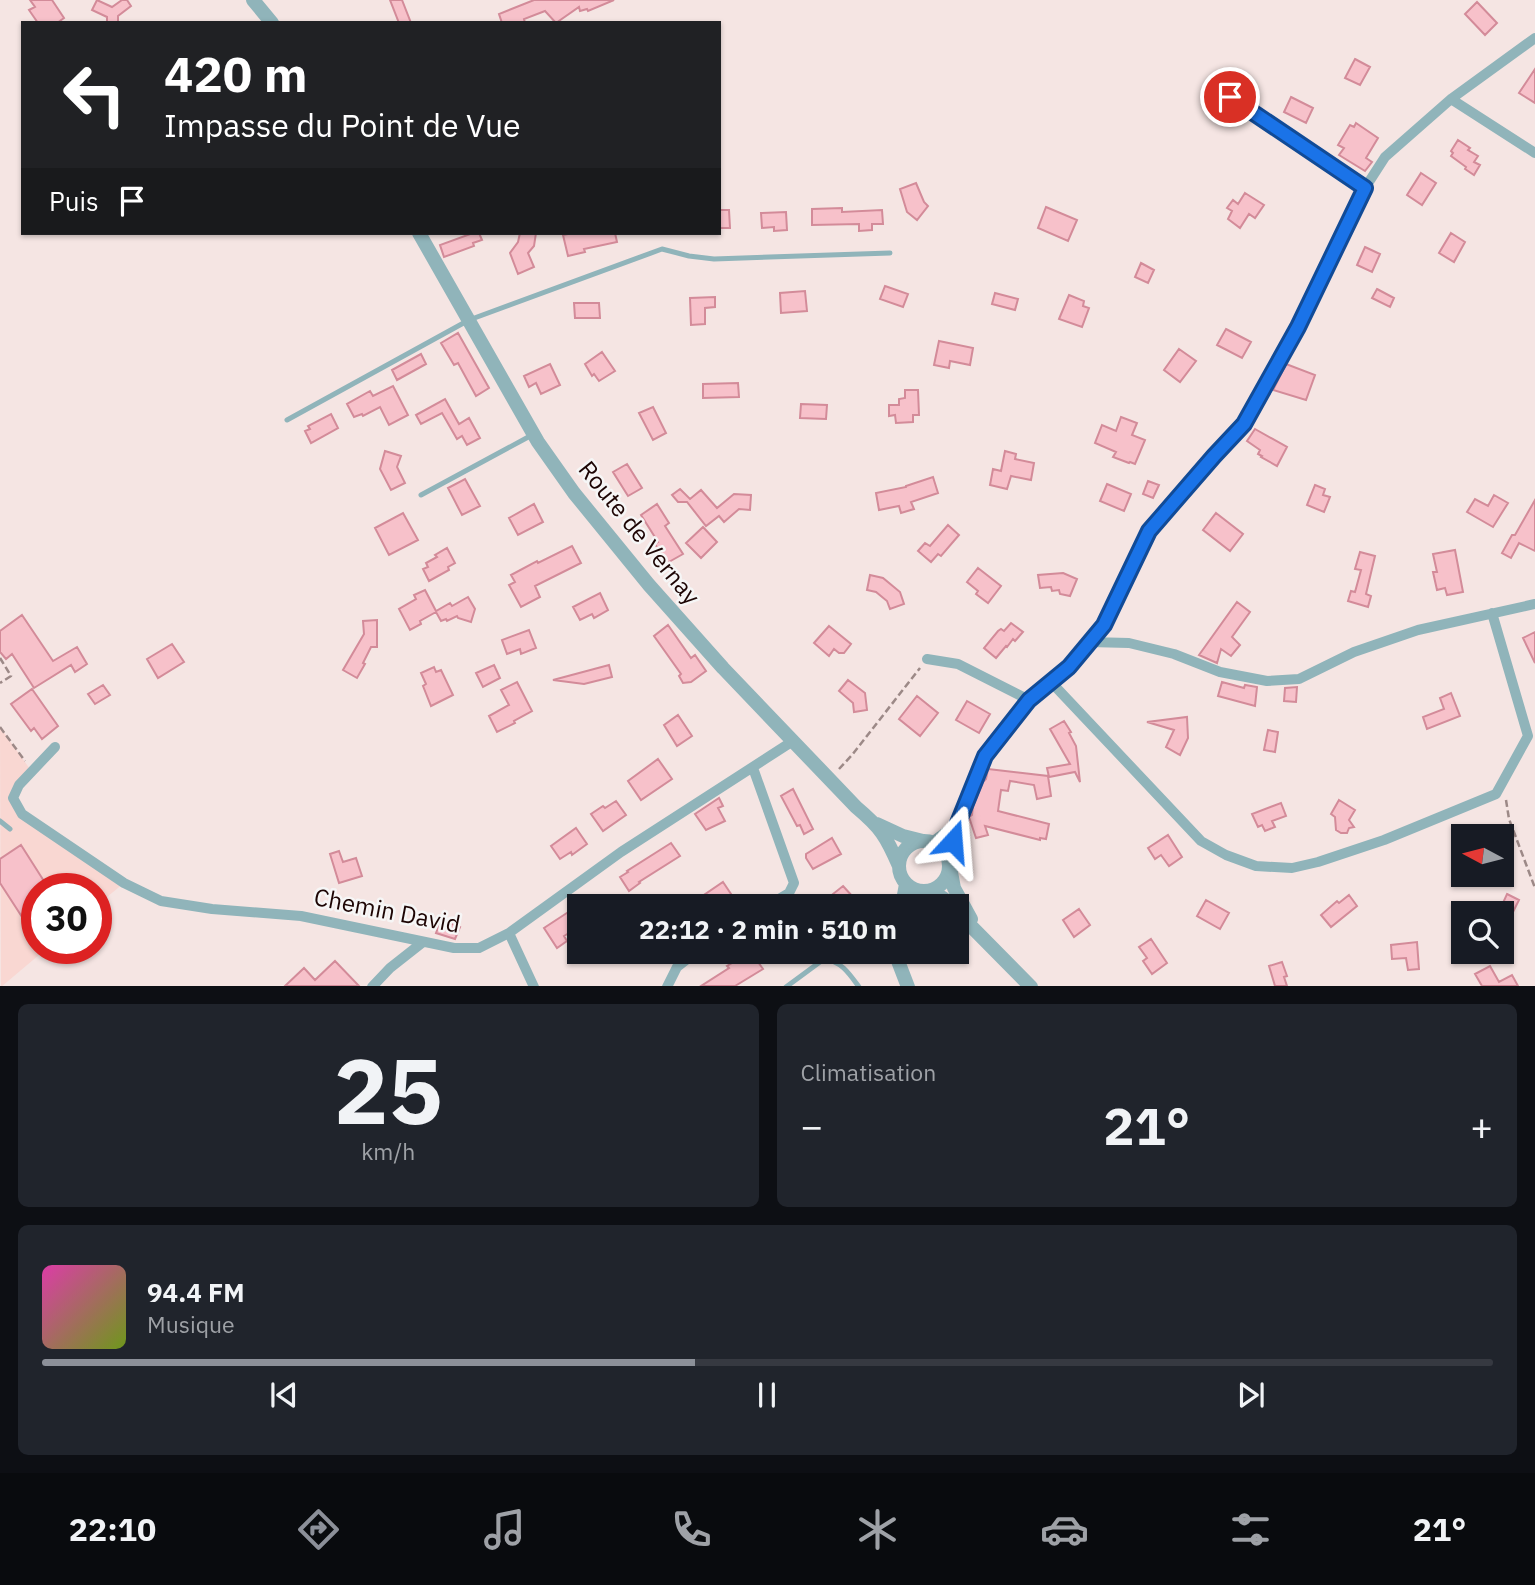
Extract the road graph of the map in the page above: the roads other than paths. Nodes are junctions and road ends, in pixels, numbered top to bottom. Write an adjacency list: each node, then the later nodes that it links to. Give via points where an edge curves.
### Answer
1 (253, 0): 2 (street)
2 (270, 21)
3 (1535, 38): 5 (street)
4 (1230, 97): 7 (lane)
5 (1451, 99): 6 (street); 7 (street, via 1385,157)
6 (1535, 153)
7 (1365, 188): 16 (street, via 1298,327 1244,424 1149,531 1104,625)
8 (420, 235): 10 (street, Route de Vernay)
9 (890, 253): 10 (lane, via 714,259 662,249)
10 (469, 320): 11 (lane); 12 (street, Route de Vernay)
11 (287, 420)
12 (533, 435): 13 (lane); 20 (street, Route de Vernay, via 649,585)
13 (421, 495)
14 (1535, 604): 15 (street)
15 (1492, 613): 16 (street, via 1418,630 1354,652 1299,679 1267,681 1220,672 1129,643); 18 (street, via 1528,736 1496,794 1384,840 1292,868 1256,866 1201,841)
16 (1089, 642): 18 (street)
17 (927, 659): 19 (street, via 958,664)
18 (1051, 682): 19 (street)
19 (1029, 700): 24 (street, via 985,756)
20 (793, 741): 22 (street, Chemin David); 25 (street, Route de Vernay)
21 (55, 747): 39 (street, Chemin David, via 19,785 13,798 22,814 124,883 162,901 301,916)
22 (753, 768): 32 (street, via 794,883); 38 (street, Chemin David, via 621,852)
23 (0, 821): 26 (lane)
24 (958, 823): 27 (street); 28 (street)
25 (876, 824): 27 (street, Route de Vernay); 29 (street, Route de Vernay)
26 (10, 829)
27 (929, 842): 28 (street, via 943,849); 29 (street, via 910,845)
28 (949, 863): 31 (street, via 944,882); 37 (street, via 954,888)
29 (899, 866): 30 (street)
30 (906, 884): 31 (street); 33 (street)
31 (927, 891): 34 (street); 35 (street)
32 (787, 894)
33 (904, 894)
34 (924, 894)
35 (934, 894)
36 (969, 923): 37 (street)
37 (976, 929): 48 (street)
38 (509, 933): 39 (street, Chemin David, via 479,948); 43 (street)
39 (423, 942): 42 (street)
40 (681, 964): 44 (street)
41 (899, 964): 47 (street)
42 (372, 986)
43 (534, 986)
44 (667, 986)
45 (786, 986): 46 (lane, via 824,959 841,964)
46 (859, 986)
47 (908, 986)
48 (1031, 986)

